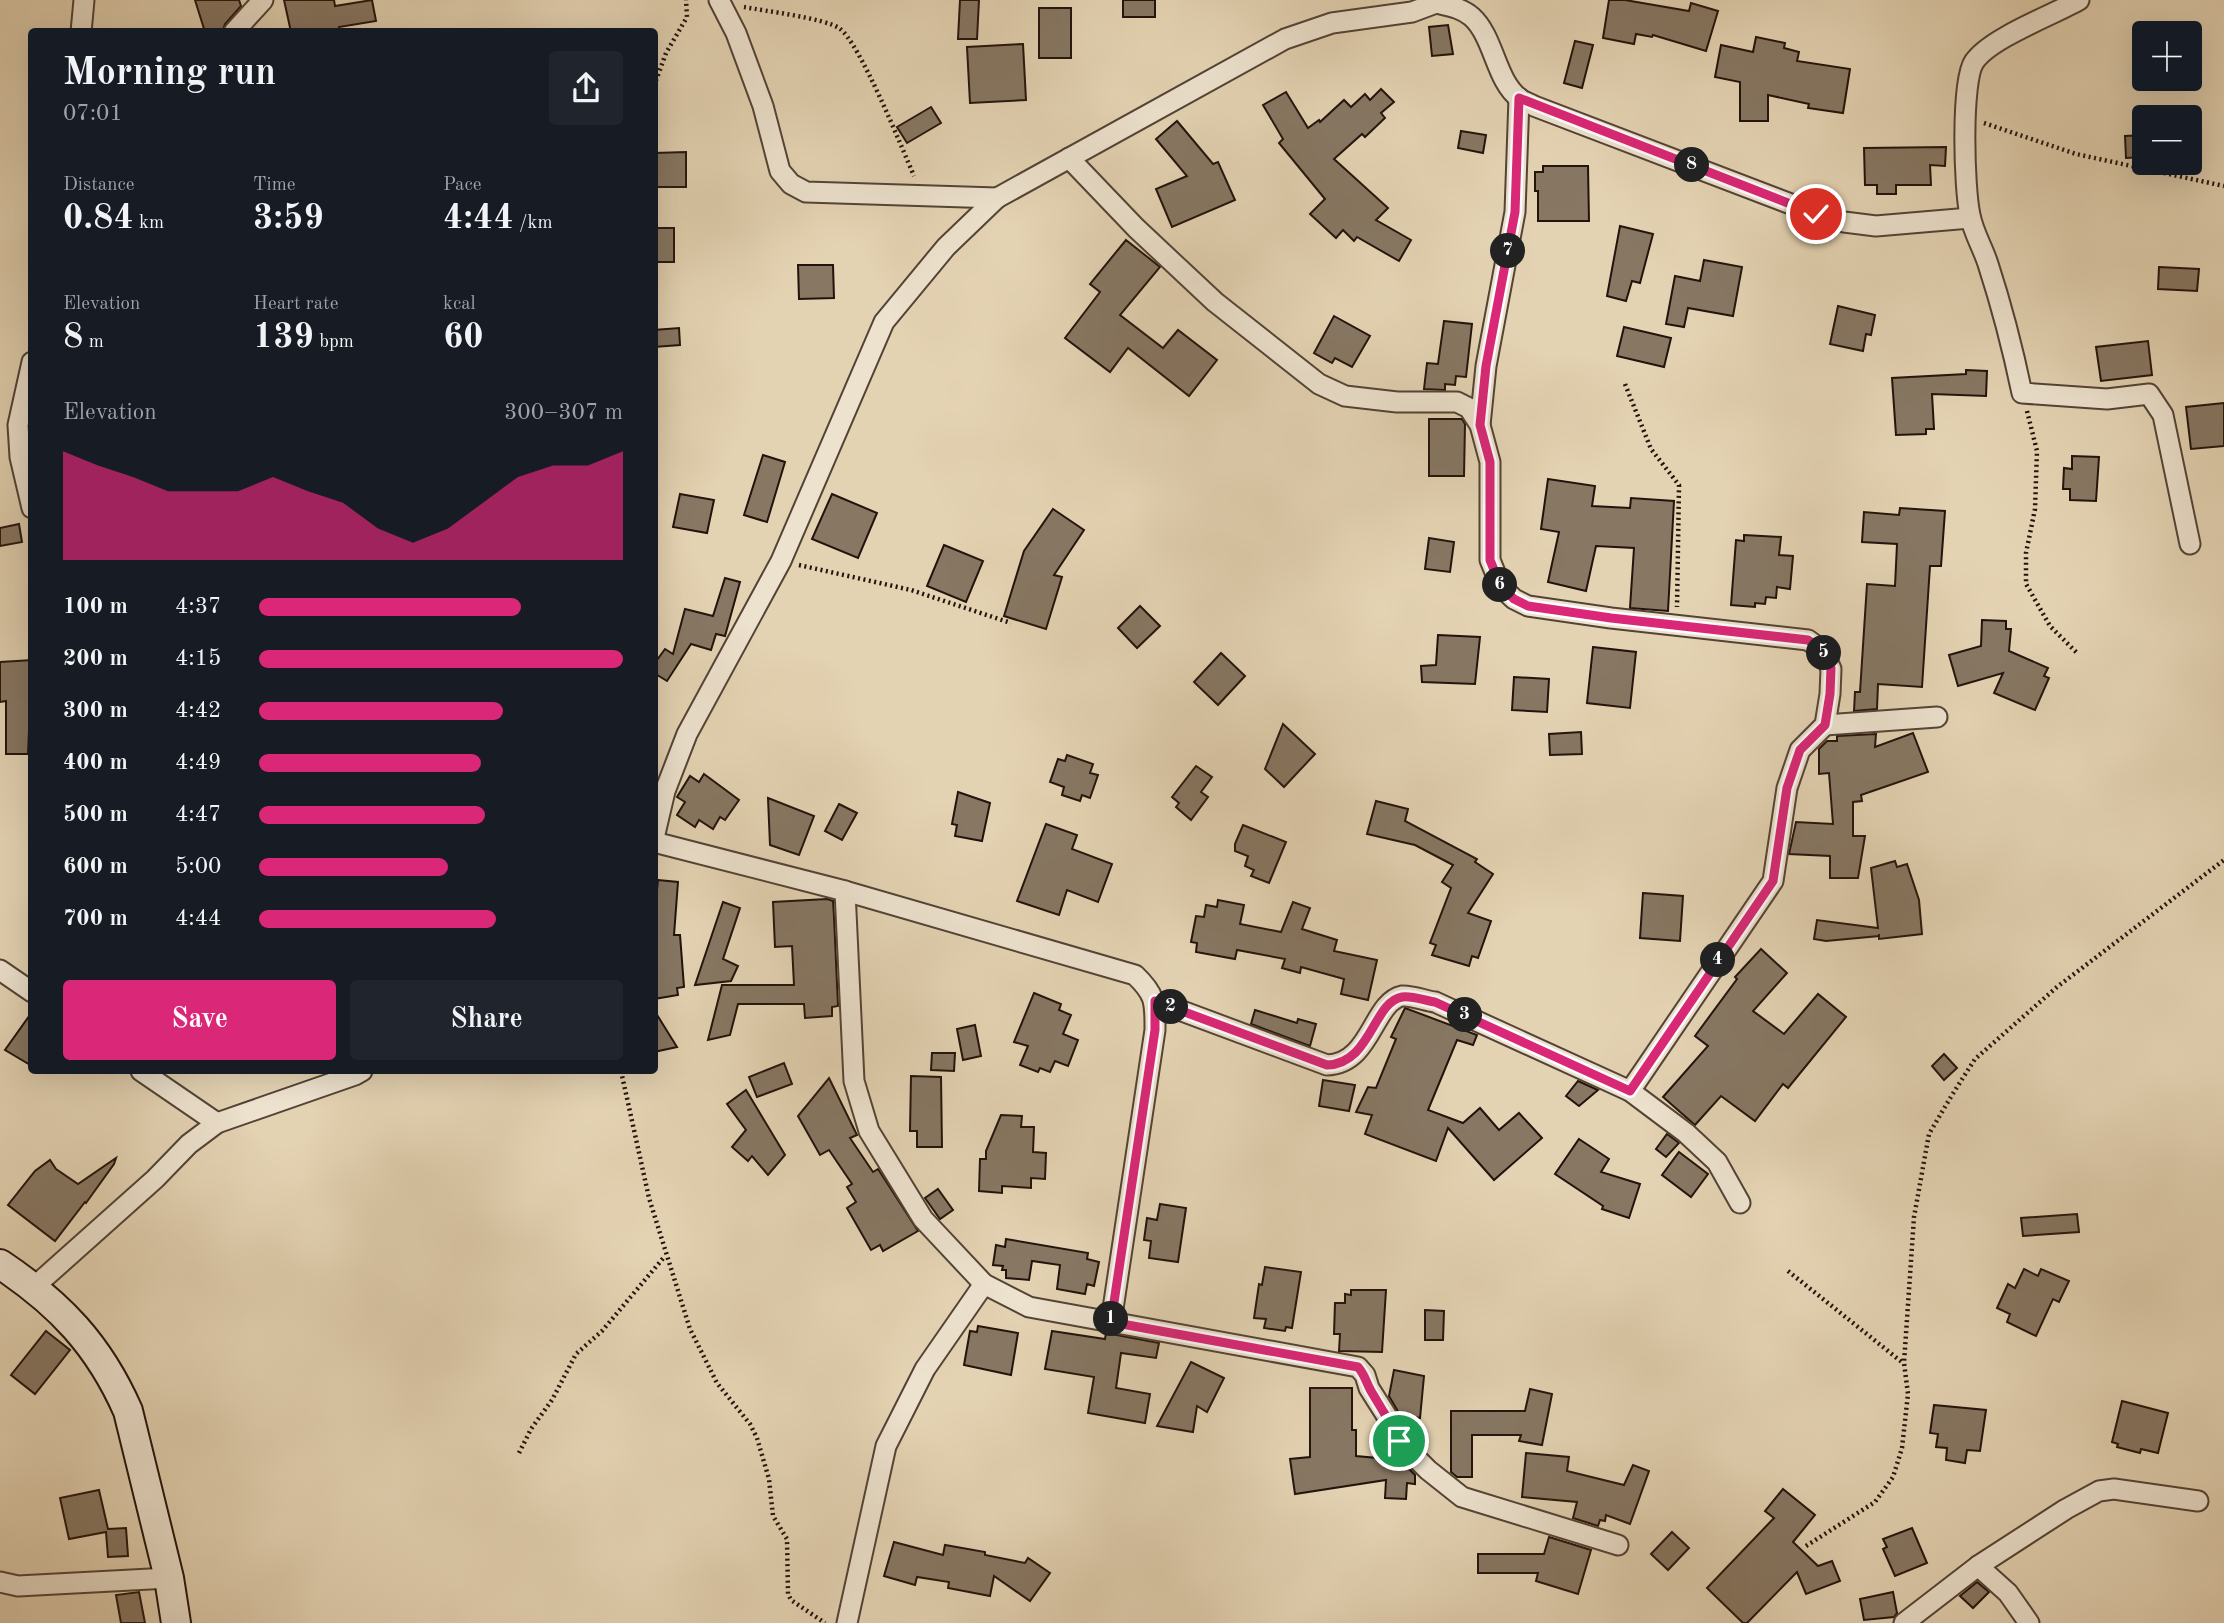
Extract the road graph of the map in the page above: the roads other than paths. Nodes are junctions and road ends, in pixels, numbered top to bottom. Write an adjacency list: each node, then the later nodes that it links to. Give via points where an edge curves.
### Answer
1 (84, 0): 6 (street)
2 (263, 0): 7 (street)
3 (2080, 0): 11 (street, via 1983,51 1973,63 1966,118)
4 (719, 1): 10 (street, via 736,33 780,171 791,184 806,192)
5 (1437, 2): 8 (street, via 1473,17); 9 (street, via 1412,12 1332,23 1285,39)
6 (81, 28)
7 (238, 28)
8 (1519, 98): 11 (street, via 1844,222 1876,226); 13 (street, via 1515,212 1486,366)
9 (1069, 158): 10 (street); 13 (street, via 1215,302 1319,384 1345,396 1457,402 1469,408)
10 (997, 198): 18 (street, via 946,247 884,322 781,561 687,734)
11 (1970, 218): 15 (street, via 1988,263 2022,393 2107,399 2149,394 2163,415)
12 (28, 380): 14 (street, via 18,425)
13 (1480, 425): 17 (street, via 1490,462 1490,560 1501,587 1514,599 1528,606 1808,640 1823,650 1831,668)
14 (28, 491)
15 (2190, 544)
16 (1937, 717): 17 (street)
17 (1825, 725): 26 (street, via 1800,750 1787,788 1773,881)
18 (658, 822)
19 (658, 841): 20 (street)
20 (845, 891): 23 (street, via 1136,975); 30 (street, via 854,1081 869,1131 923,1219)
21 (0, 970): 22 (street)
22 (28, 989)
23 (1155, 1001): 26 (street, via 1327,1065 1340,1065 1352,1057 1391,1003 1403,996 1435,1002); 32 (street, via 1155,1030)
24 (145, 1074): 27 (street)
25 (357, 1074): 27 (street)
26 (1630, 1091): 28 (street, via 1717,1162)
27 (216, 1123): 31 (street)
28 (1740, 1203)
29 (0, 1264): 31 (street)
30 (984, 1284): 32 (street, via 1029,1307); 39 (street, via 925,1369 886,1446)
31 (34, 1287): 36 (street, via 95,1349 117,1385 128,1411)
32 (1111, 1322): 34 (street, via 1358,1367 1399,1441 1462,1497)
33 (2198, 1501): 35 (street, via 2099,1491)
34 (1618, 1545)
35 (1978, 1566): 40 (street); 41 (street, via 2008,1593)
36 (169, 1578): 37 (street, via 18,1586); 38 (street)
37 (0, 1582)
38 (176, 1623)
39 (847, 1623)
40 (1904, 1623)
41 (2029, 1623)

